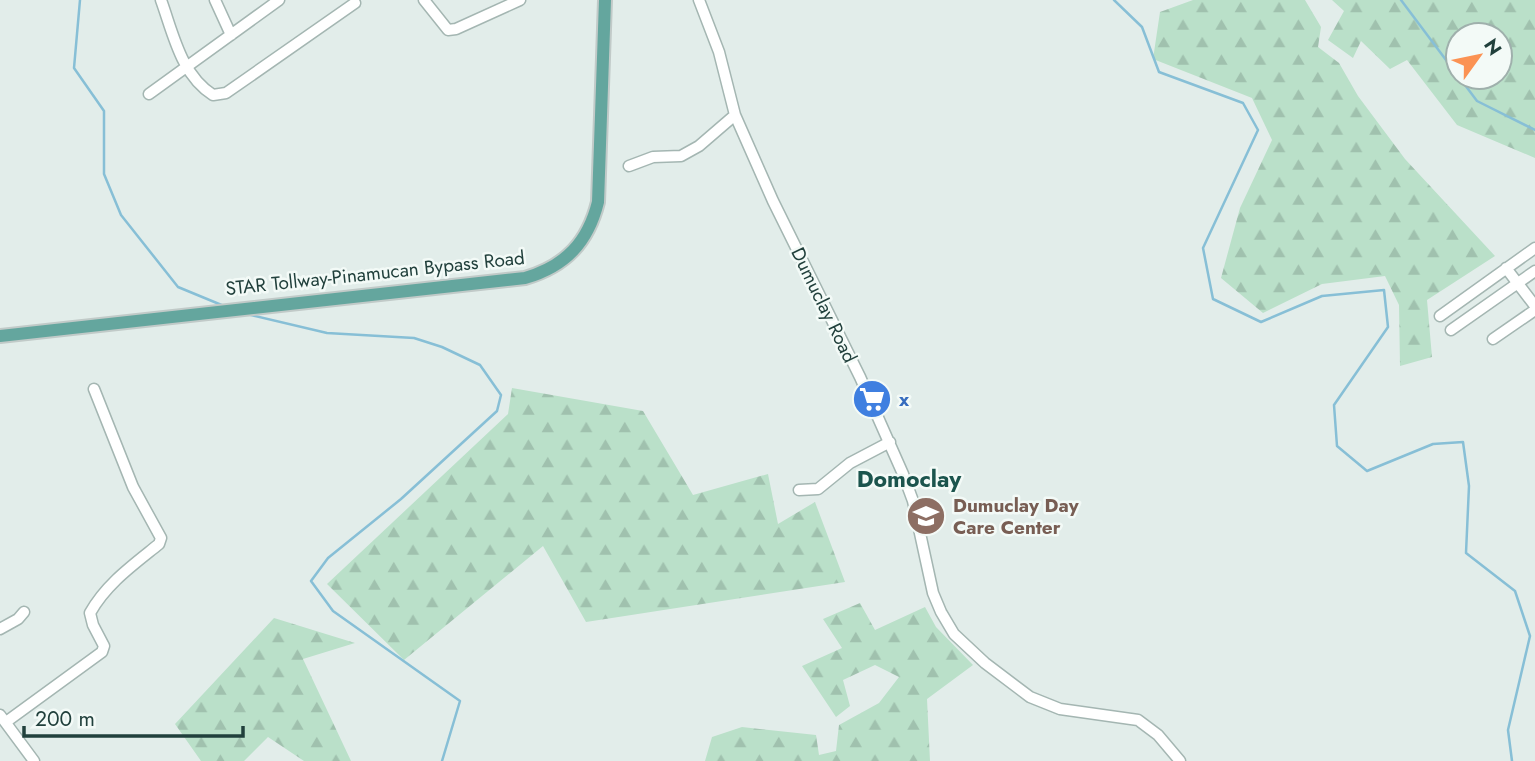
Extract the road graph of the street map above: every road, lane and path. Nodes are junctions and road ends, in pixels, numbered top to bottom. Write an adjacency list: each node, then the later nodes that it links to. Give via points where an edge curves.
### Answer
1 (161, 0): 10 (street)
2 (215, 0): 9 (street)
3 (279, 0): 9 (street)
4 (424, 0): 5 (street, via 448,30)
5 (520, 0)
6 (606, 0): 21 (main road, STAR Tollway-Pinamucan Bypass Road, via 598,202 582,242 547,271 525,278)
7 (699, 0): 12 (street, Dumuclay Road)
8 (356, 4): 10 (street, via 226,93 213,94 202,88)
9 (231, 36): 10 (street)
10 (185, 66): 11 (street)
11 (149, 94)
12 (735, 115): 13 (street, via 681,156 653,157); 24 (street, Dumuclay Road)
13 (629, 166)
14 (1535, 248): 15 (street)
15 (1506, 268): 17 (street); 19 (street)
16 (1535, 271): 17 (street)
17 (1519, 282): 18 (street); 20 (street)
18 (1535, 308): 22 (street)
19 (1440, 316)
20 (1451, 330)
21 (0, 336)
22 (1493, 339)
23 (94, 388): 28 (street, via 133,486 161,538 97,600 90,613 104,646 102,652)
24 (890, 442): 25 (street, via 850,463 818,489); 30 (street, Dumuclay Road, via 912,501 933,593 954,634 1030,697 1060,709 1138,720 1158,734)
25 (799, 490)
26 (24, 611): 27 (street)
27 (0, 629)
28 (3, 718): 29 (street)
29 (34, 761)
30 (1180, 761)

